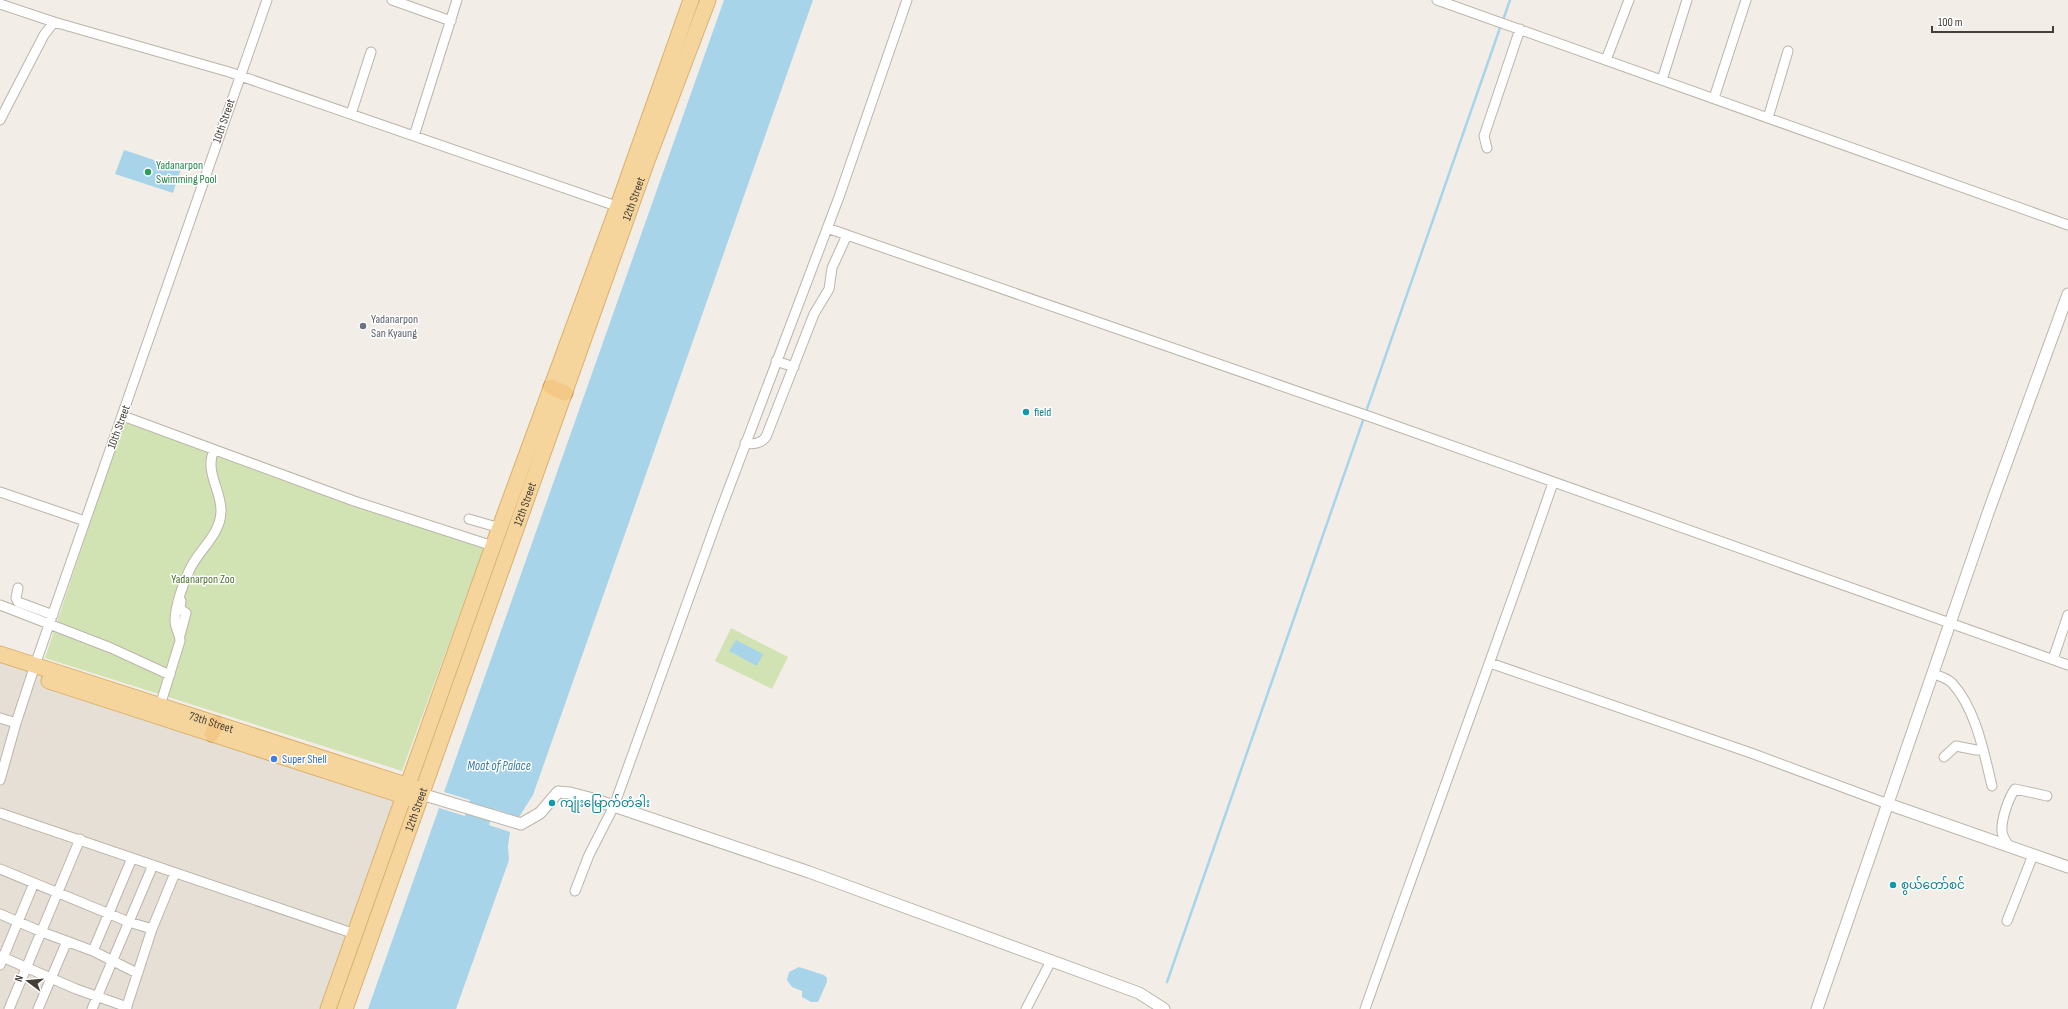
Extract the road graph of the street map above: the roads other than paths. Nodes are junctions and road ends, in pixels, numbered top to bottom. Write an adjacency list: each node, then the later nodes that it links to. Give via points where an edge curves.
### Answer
1 (267, 0): 18 (street, 10th Street)
2 (392, 0): 12 (street)
3 (457, 0): 12 (street)
4 (691, 0): 26 (main road, 12th Street)
5 (708, 0): 26 (main road, 12th Street)
6 (907, 0): 28 (street)
7 (1437, 0): 14 (street)
8 (1629, 0): 17 (street)
9 (1687, 0): 19 (street)
10 (1746, 0): 20 (street)
11 (0, 4): 13 (street)
12 (451, 21): 24 (street)
13 (54, 22): 18 (street); 23 (street, via 44,36)
14 (1520, 29): 17 (street); 25 (street, via 1484,136)
15 (1788, 51): 22 (street)
16 (371, 52): 21 (street)
17 (1606, 60): 19 (street)
18 (239, 76): 21 (street); 34 (street, 10th Street)
19 (1662, 80): 20 (street)
20 (1714, 98): 22 (street)
21 (350, 114): 24 (street)
22 (1768, 118): 27 (street)
23 (0, 120)
24 (414, 136): 26 (street)
25 (1487, 148)
26 (624, 208): 33 (main road, 12th Street)
27 (2068, 224)
28 (827, 228): 29 (street); 31 (street)
29 (847, 235): 32 (street, via 832,268 829,289 814,314); 37 (street)
30 (2068, 294): 47 (street)
31 (776, 361): 32 (street); 35 (street)
32 (794, 367): 35 (street, via 766,437 761,442)
33 (558, 390): 41 (main road, 12th Street); 65 (main road, 12th Street)
34 (123, 416): 36 (street); 40 (street, 10th Street)
35 (746, 443): 68 (street)
36 (214, 450): 42 (street, via 354,501); 56 (street, via 211,456 211,471 220,503 219,521 212,537 191,566 181,595 175,618 175,627 180,635)
37 (1553, 483): 47 (street); 51 (street)
38 (0, 492): 40 (street)
39 (469, 519): 41 (street)
40 (85, 521): 45 (street, 10th Street)
41 (500, 528): 42 (main road, 12th Street)
42 (493, 546): 64 (main road, 12th Street)
43 (18, 588): 45 (street, via 18,602)
44 (0, 605): 48 (street)
45 (53, 615): 48 (street, 10th Street)
46 (2068, 615): 50 (street)
47 (1951, 623): 50 (street); 55 (street)
48 (50, 625): 54 (street, 10th Street); 56 (street)
49 (0, 654): 54 (main road, 73th Street)
50 (2053, 660): 53 (street)
51 (1490, 663): 67 (street, via 1751,753); 106 (street)
52 (0, 664): 54 (main road, 73th Street)
53 (2068, 665)
54 (34, 670): 57 (main road, 73th Street); 58 (street, 10th Street)
55 (1933, 674): 60 (street, via 1952,683 1964,700); 67 (street)
56 (170, 675): 57 (street)
57 (159, 710): 64 (main road, 73th Street)
58 (18, 716): 59 (street); 62 (street, 10th Street)
59 (0, 718)
60 (1983, 749): 61 (street, via 1956,746); 63 (street)
61 (1944, 757)
62 (1, 776)
63 (1992, 786)
64 (406, 791): 65 (main road, 73th Street); 88 (main road, 12th Street)
65 (423, 796): 68 (street, via 518,824 524,824 534,818 558,792 593,798); 103 (main road, 12th Street)
66 (2047, 796): 71 (street, via 2015,789 2009,800 2002,831)
67 (1888, 804): 71 (street); 107 (street)
68 (614, 806): 79 (street, via 589,855); 93 (street, via 809,872)
69 (0, 813): 70 (street)
70 (80, 839): 73 (street); 80 (street)
71 (2009, 846): 72 (street)
72 (2033, 855): 75 (street); 83 (street)
73 (132, 858): 74 (street); 81 (street)
74 (153, 865): 77 (street); 85 (street)
75 (2068, 867)
76 (0, 869): 78 (street)
77 (175, 873): 86 (street); 88 (street)
78 (34, 883): 80 (street); 84 (street)
79 (575, 891)
80 (58, 893): 81 (street); 87 (street)
81 (108, 913): 85 (street); 90 (street)
82 (0, 914): 84 (street)
83 (2007, 921)
84 (18, 922): 87 (street); 91 (street)
85 (129, 922): 86 (street); 92 (street)
86 (152, 929): 95 (street)
87 (42, 932): 89 (street); 94 (street)
88 (355, 934): 102 (main road, 12th Street)
89 (66, 941): 90 (street); 96 (street)
90 (93, 951): 92 (street)
91 (1, 959): 94 (street)
92 (112, 961): 95 (street); 97 (street)
93 (1051, 961): 104 (street); 105 (street, via 1139,993)
94 (27, 967): 96 (street); 99 (street)
95 (137, 973): 98 (street)
96 (51, 978): 97 (street); 100 (street)
97 (97, 997): 98 (street); 101 (street)
98 (127, 1008)
99 (9, 1009)
100 (38, 1009)
101 (92, 1009)
102 (328, 1009)
103 (345, 1009)
104 (1026, 1009)
105 (1163, 1009)
106 (1365, 1009)
107 (1817, 1009)

